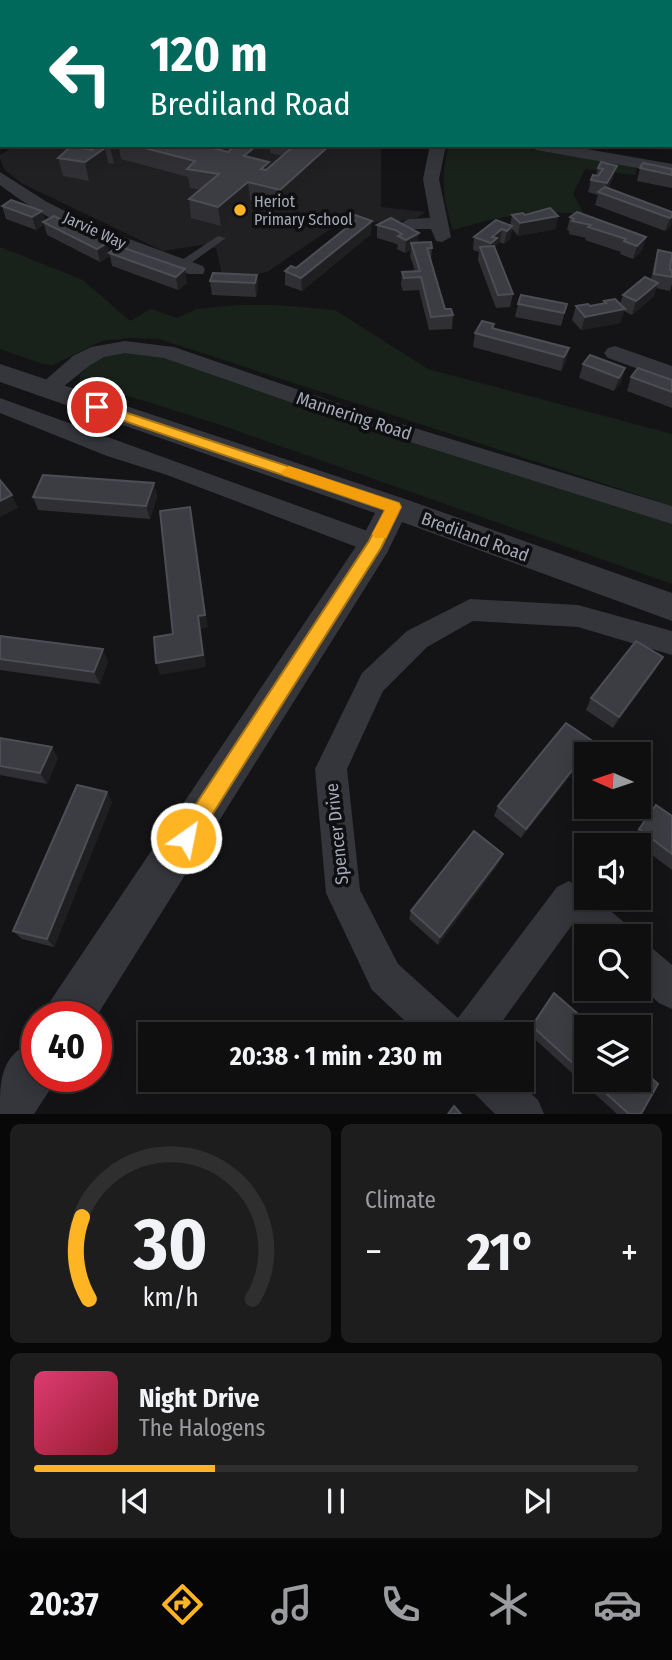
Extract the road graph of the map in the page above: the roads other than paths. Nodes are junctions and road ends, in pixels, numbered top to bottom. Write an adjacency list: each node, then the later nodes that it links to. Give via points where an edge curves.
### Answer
1 (438, 147): 5 (street, via 430,178 440,230)
2 (547, 147): 3 (street)
3 (672, 169)
4 (0, 177): 7 (street, Jarvie Way, via 16,191 85,227)
5 (409, 224)
6 (221, 238): 7 (lane)
7 (188, 268)
8 (644, 344): 9 (street)
9 (607, 355): 11 (street)
10 (0, 373): 12 (street, Brediland Road)
11 (672, 374)
12 (45, 390): 14 (street, Brediland Road); 15 (street, Mannering Road, via 99,352 125,347 167,352 368,421)
13 (0, 405): 16 (street)
14 (394, 507): 16 (street); 17 (street, Brediland Road)
15 (672, 514)
16 (375, 544): 22 (street)
17 (672, 607)
18 (672, 643): 23 (street, Spencer Drive, via 578,616 470,610 417,639 372,682 331,769 343,893 385,977)
19 (597, 924): 24 (street, via 569,899)
20 (651, 972): 21 (street)
21 (672, 990)
22 (78, 1001)
23 (434, 1022)
24 (479, 1022)
25 (501, 1092): 26 (street)
26 (524, 1114)

